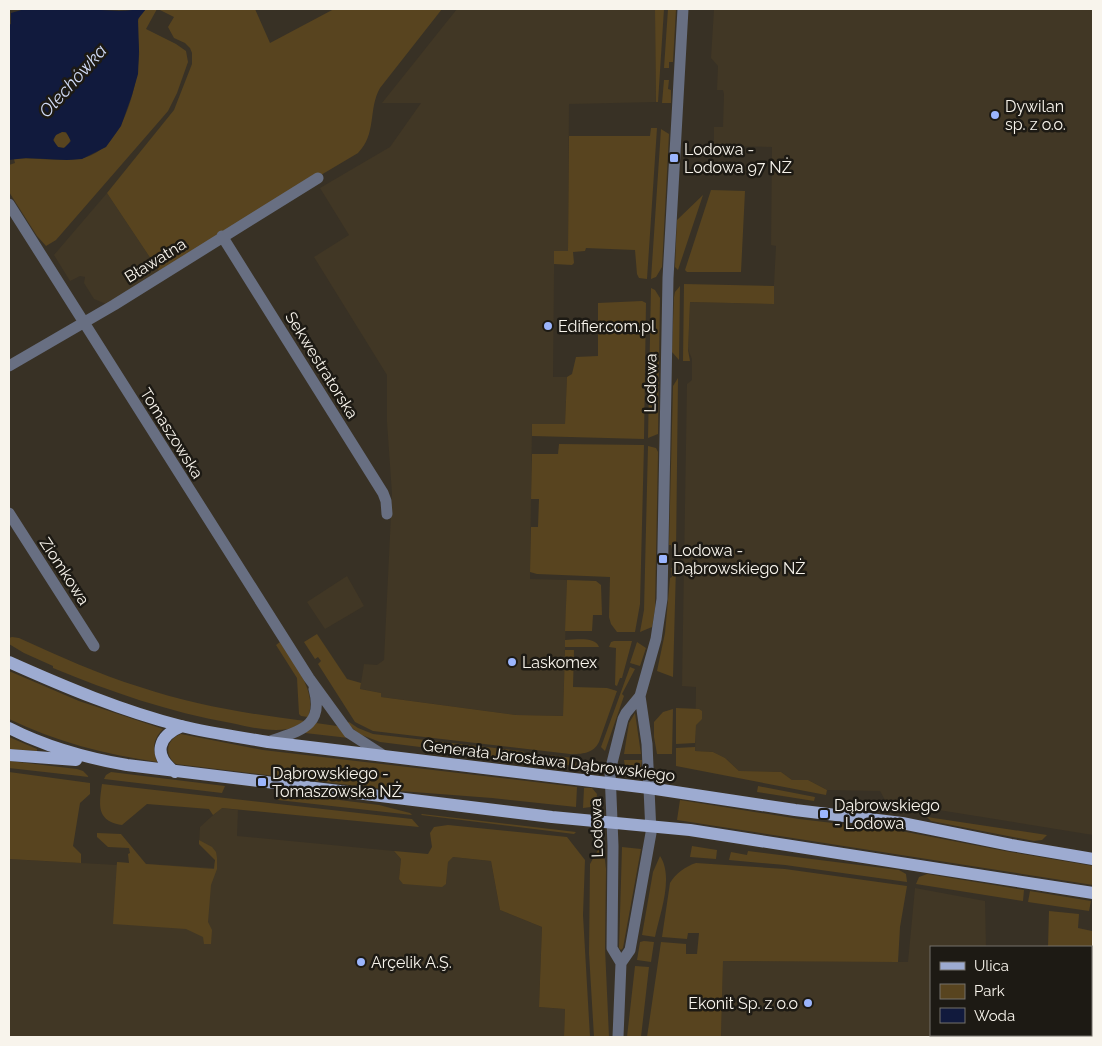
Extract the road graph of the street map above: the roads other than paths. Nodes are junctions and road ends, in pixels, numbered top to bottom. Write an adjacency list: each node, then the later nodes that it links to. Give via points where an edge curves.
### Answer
1 (683, 9): 12 (street, Lodowa, via 668,278 662,599 656,639)
2 (318, 178): 4 (street, Bławatna)
3 (9, 204): 5 (street, Tomaszowska)
4 (222, 236): 5 (street, Bławatna); 8 (street, Sekwestratorska, via 383,493)
5 (83, 322): 6 (street, Bławatna); 11 (street, Tomaszowska)
6 (9, 366)
7 (9, 513): 9 (street, Ziomkowa)
8 (387, 514)
9 (94, 646)
10 (9, 662): 13 (main road, Generała Jarosława Dąbrowskiego, via 117,707)
11 (309, 678): 15 (street, Tomaszowska, via 317,701 311,722 299,731); 17 (street, Tomaszowska, via 349,732)
12 (640, 696): 20 (street, Lodowa, via 623,719 611,764); 21 (street, Lodowa)
13 (182, 726): 15 (main road, Generała Jarosława Dąbrowskiego); 19 (main road, via 166,735 162,744 165,763)
14 (9, 728): 18 (main road, via 58,749)
15 (268, 742): 17 (main road, Generała Jarosława Dąbrowskiego)
16 (9, 755): 18 (main road)
17 (383, 756): 20 (main road, Generała Jarosława Dąbrowskiego)
18 (101, 761): 19 (main road)
19 (175, 772): 22 (main road)
20 (610, 783): 21 (main road, Generała Jarosława Dąbrowskiego); 22 (street, Lodowa)
21 (649, 788): 23 (street, Lodowa); 24 (main road, Generała Jarosława Dąbrowskiego, via 902,823)
22 (612, 822): 23 (main road); 26 (street, Lodowa, via 612,948)
23 (651, 826): 25 (main road); 26 (street, Lodowa, via 630,950)
24 (1093, 859)
25 (1093, 893)
26 (621, 963): 27 (street, Lodowa)
27 (618, 1037)

